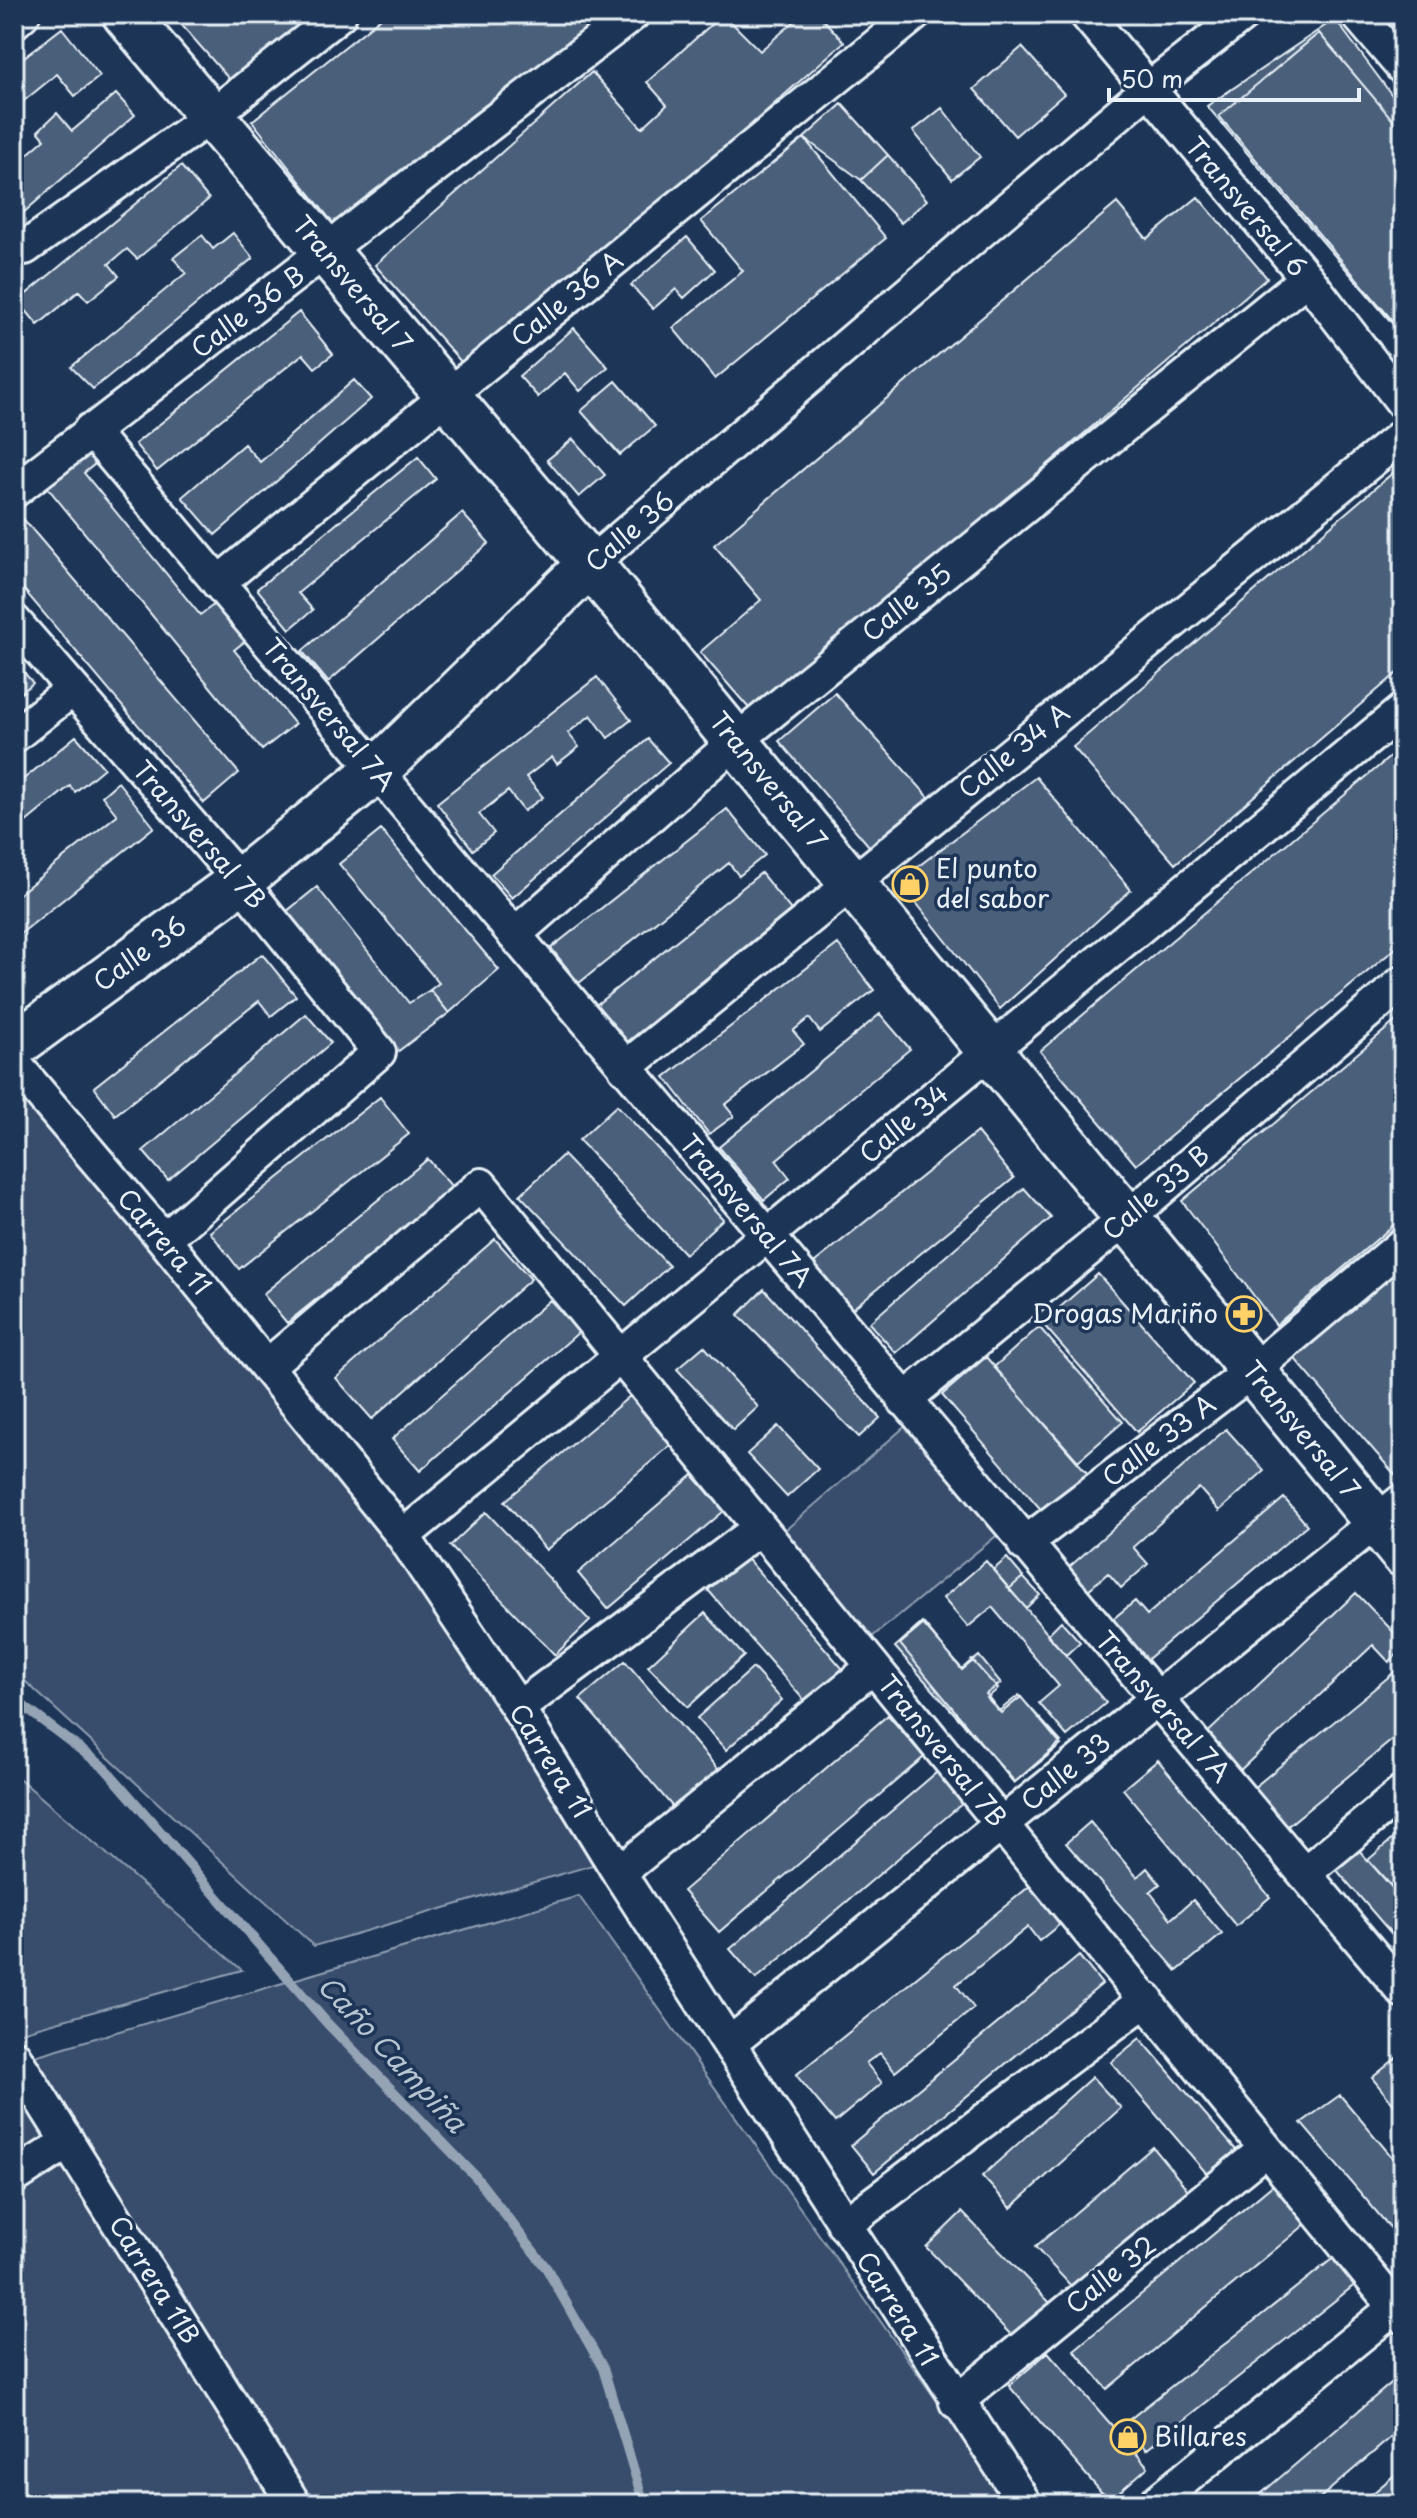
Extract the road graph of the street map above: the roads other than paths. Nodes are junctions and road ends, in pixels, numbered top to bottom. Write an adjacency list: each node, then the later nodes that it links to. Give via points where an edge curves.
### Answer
1 (23, 14): 9 (street)
2 (125, 14): 12 (street, Transversal 7)
3 (340, 14): 12 (street)
4 (633, 14): 14 (street, Calle 36 B)
5 (915, 14): 16 (street, Calle 36 A)
6 (1086, 14): 11 (street, Transversal 6)
7 (1244, 14): 11 (street, Calle 36)
8 (1357, 14): 10 (street)
9 (14, 22)
10 (1403, 68)
11 (1147, 90): 15 (street, Transversal 6); 21 (street, Calle 36)
12 (210, 117): 13 (street); 14 (street, Transversal 7)
13 (25, 248)
14 (326, 253): 16 (street, Transversal 7); 18 (street, Calle 36 B)
15 (1307, 278): 17 (street, Transversal 6); 27 (street, Calle 35)
16 (447, 397): 21 (street, Transversal 7); 22 (street, Calle 36 A)
17 (1403, 403)
18 (90, 430): 20 (street, Calle 36 B); 22 (street, Transversal 7A)
19 (1403, 435): 30 (street, Calle 34 A)
20 (14, 491)
21 (590, 564): 27 (street, Transversal 7); 28 (street, Calle 36)
22 (218, 583): 28 (street, Transversal 7A)
23 (14, 621): 24 (street, Transversal 7B)
24 (73, 689): 26 (street); 29 (street, Transversal 7B)
25 (1403, 710): 34 (street, Calle 34)
26 (14, 736)
27 (736, 741): 30 (street, Transversal 7); 31 (street, Calle 35)
28 (376, 771): 29 (street, Calle 36); 31 (street, Transversal 7A)
29 (240, 881): 33 (street, Calle 36); 39 (street, Transversal 7B, via 379,1052)
30 (852, 883): 34 (street, Transversal 7); 36 (street, Calle 34 A)
31 (514, 935): 36 (street, Transversal 7A)
32 (1403, 982): 37 (street, Calle 33 B)
33 (14, 1046)
34 (991, 1052): 37 (street, Transversal 7); 38 (street, Calle 34)
35 (14, 1063): 39 (street, Carrera 11)
36 (625, 1068): 38 (street, Transversal 7A)
37 (1127, 1218): 43 (street, Transversal 7); 44 (street, Calle 33 B)
38 (767, 1237): 41 (street, Calle 34); 44 (street, Transversal 7A)
39 (164, 1240): 42 (street, Carrera 11)
40 (1403, 1244): 43 (street, Calle 33 A)
41 (621, 1359): 42 (street, Transversal 7B, via 481,1185); 46 (street, Transversal 7B); 47 (street, Calle 34)
42 (267, 1366): 47 (street, Carrera 11)
43 (1252, 1371): 45 (street, Transversal 7); 48 (street, Calle 33 A)
44 (904, 1400): 48 (street, Transversal 7A)
45 (1394, 1525): 50 (street, Calle 33)
46 (760, 1528): 49 (street, Transversal 7B); 51 (street)
47 (403, 1536): 51 (street, Carrera 11)
48 (1024, 1544): 50 (street, Transversal 7A)
49 (873, 1667): 53 (street, Transversal 7B); 55 (street)
50 (1156, 1700): 53 (street, Calle 33); 54 (street, Transversal 7A)
51 (518, 1708): 55 (street, Carrera 11)
52 (1403, 1792): 54 (street)
53 (1001, 1825): 57 (street, Transversal 7B); 58 (street, Calle 33)
54 (1306, 1872): 56 (street, Transversal 7A)
55 (619, 1873): 58 (street, Carrera 11)
56 (1403, 1991)
57 (1147, 1999): 61 (street, Transversal 7B); 63 (street)
58 (729, 2044): 63 (street, Carrera 11)
59 (14, 2056): 60 (street, Carrera 11B)
60 (68, 2142): 62 (street); 66 (street, Carrera 11B)
61 (1266, 2149): 64 (street, Transversal 7B); 65 (street, Calle 32)
62 (14, 2177)
63 (844, 2225): 65 (street, Carrera 11)
64 (1400, 2309): 68 (street)
65 (956, 2402): 67 (street, Carrera 11)
66 (294, 2504)
67 (1025, 2504)
68 (1154, 2504)

